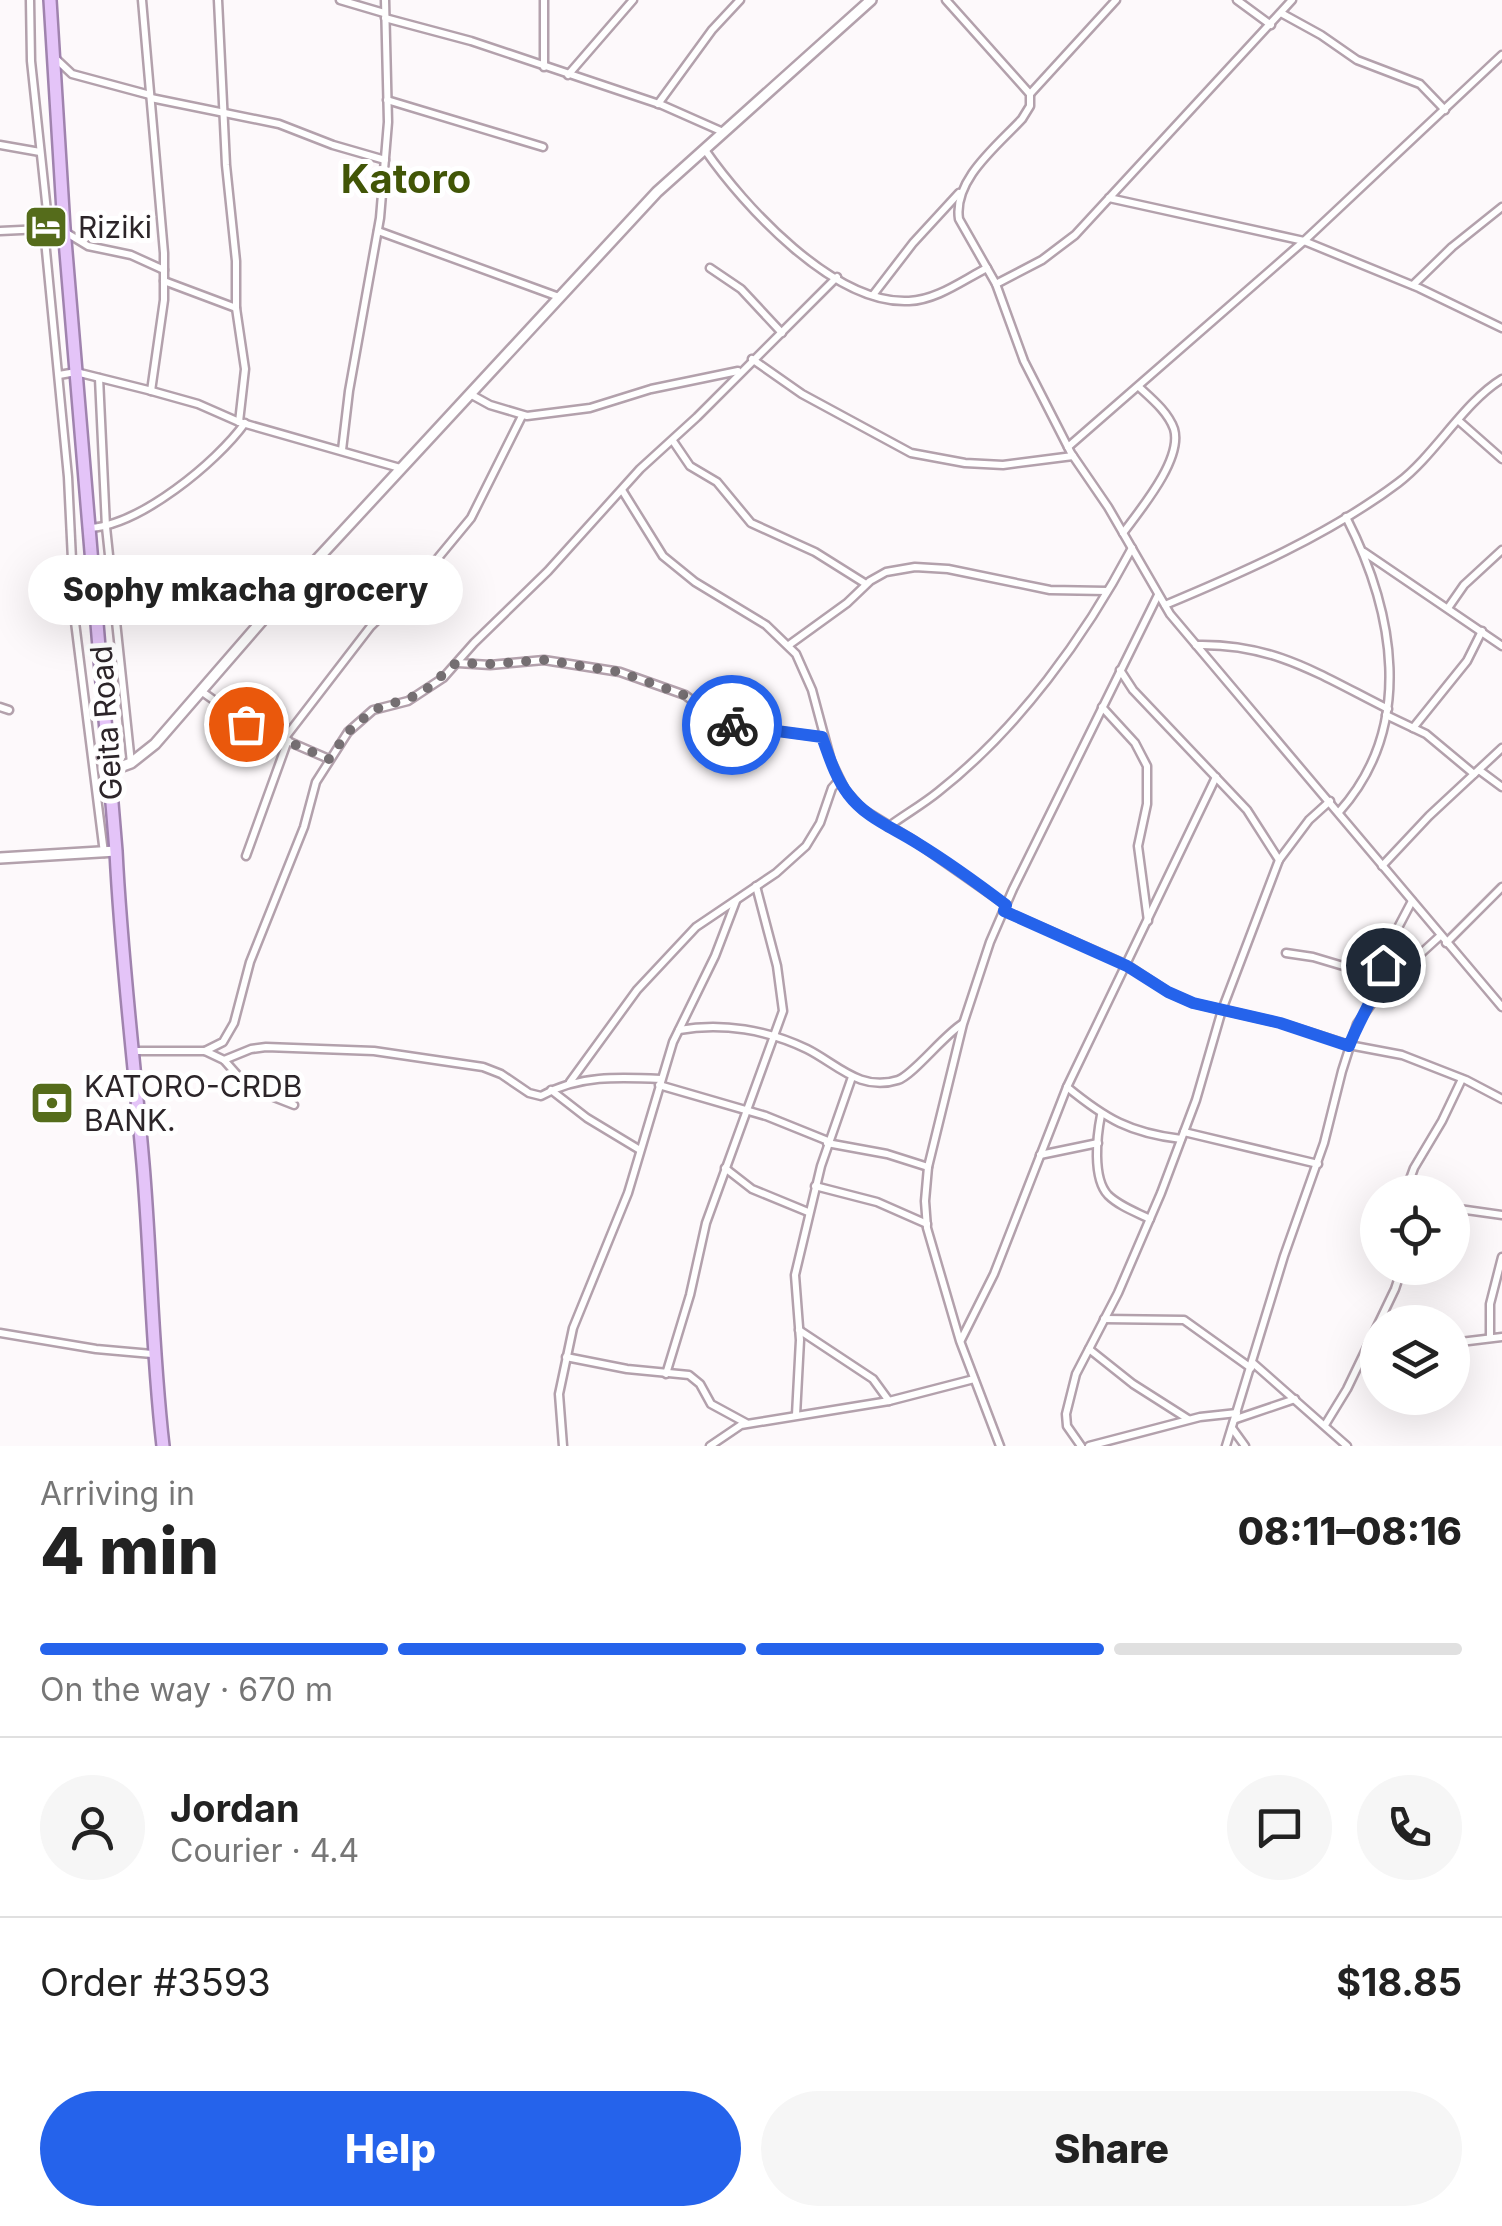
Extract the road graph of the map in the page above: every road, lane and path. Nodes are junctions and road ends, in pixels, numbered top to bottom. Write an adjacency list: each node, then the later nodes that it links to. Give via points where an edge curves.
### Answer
1 (30, 0): 32 (street)
2 (50, 0): 19 (highway, Geita Road)
3 (142, 0): 23 (street)
4 (218, 0): 27 (street)
5 (340, 0): 16 (street)
6 (385, 0): 16 (street)
7 (544, 0): 20 (street)
8 (633, 0): 21 (street)
9 (740, 0): 25 (street)
10 (872, 0): 28 (street)
11 (946, 0): 22 (street)
12 (1116, 0): 22 (street)
13 (1238, 0): 17 (street)
14 (1292, 0): 15 (street)
15 (1281, 13): 17 (street); 26 (street, via 1357,60 1420,84)
16 (384, 15): 20 (street); 24 (street)
17 (1271, 24): 35 (street)
18 (1502, 55): 26 (street)
19 (54, 57): 23 (street, via 72,74); 38 (highway, Geita Road)
20 (544, 67): 21 (street)
21 (568, 76): 25 (street)
22 (1030, 94): 34 (street, via 1022,119)
23 (150, 96): 27 (street); 44 (street)
24 (387, 100): 30 (street); 33 (street)
25 (658, 104): 28 (street)
26 (1445, 110): 41 (street)
27 (224, 114): 33 (street, via 279,124); 51 (street)
28 (724, 132): 31 (street)
29 (0, 145): 32 (street)
30 (543, 147)
31 (705, 150): 45 (street, via 768,226); 50 (street)
32 (40, 152): 37 (street)
33 (385, 160): 40 (street)
34 (961, 190): 43 (street, via 959,219); 49 (street)
35 (1109, 198): 41 (street); 47 (street, via 1075,235)
36 (1502, 207): 48 (street)
37 (46, 230): 38 (street); 39 (street); 57 (street)
38 (65, 230): 44 (street, via 88,246); 56 (highway, Geita Road)
39 (0, 231)
40 (378, 232): 50 (street); 68 (street)
41 (1304, 241): 48 (street); 60 (street)
42 (710, 268): 53 (street)
43 (987, 268): 47 (street); 49 (street, via 925,298)
44 (164, 270): 46 (street)
45 (838, 277): 49 (street); 53 (street)
46 (164, 281): 51 (street); 61 (street)
47 (996, 284): 67 (street, via 1024,361)
48 (1412, 285): 52 (street)
49 (873, 295)
50 (560, 297): 62 (street)
51 (236, 308): 65 (street)
52 (1502, 328)
53 (782, 332): 54 (street)
54 (752, 359): 55 (street); 69 (street, via 911,453 1003,465)
55 (742, 370): 63 (street, via 590,408); 66 (street)
56 (76, 372): 57 (street); 58 (street); 75 (highway, Geita Road)
57 (60, 375): 110 (street, via 75,622)
58 (99, 378): 61 (street); 74 (street)
59 (1502, 379): 64 (street)
60 (1139, 387): 67 (street); 76 (street, via 1166,414 1175,438 1171,459)
61 (151, 391): 65 (street)
62 (470, 394): 63 (street); 71 (street)
63 (522, 416): 98 (street, via 471,518 370,626)
64 (1459, 421): 70 (street); 73 (street, via 1400,482)
65 (242, 422): 68 (street); 74 (street, via 218,456)
66 (673, 440): 72 (street); 80 (street, via 690,466 717,482 750,523)
67 (1068, 448): 69 (street)
68 (342, 450): 71 (street)
69 (1073, 456): 76 (street)
70 (1502, 460)
71 (402, 469): 91 (street)
72 (622, 490): 86 (street, via 663,556); 89 (street)
73 (1346, 516): 79 (street); 83 (street)
74 (106, 527): 75 (street); 101 (street)
75 (90, 528): 102 (highway, Geita Road)
76 (1124, 533): 77 (street)
77 (1132, 548): 81 (street); 82 (street)
78 (1502, 550): 84 (street)
79 (1363, 551): 84 (street); 95 (street, via 1386,620 1392,678)
80 (866, 584): 81 (street, via 886,572 915,568 1050,590); 86 (street)
81 (1107, 591): 109 (street, via 996,736 936,794)
82 (1159, 594): 83 (street); 90 (street)
83 (1165, 604): 87 (street)
84 (1448, 608): 85 (street)
85 (1482, 631): 88 (street); 96 (street, via 1468,660)
86 (789, 645): 97 (street, via 812,690)
87 (1194, 645): 95 (street, via 1268,652); 107 (street)
88 (1502, 646)
89 (456, 663): 97 (street, via 544,660 620,672 684,695 724,724); 100 (street, via 421,694 373,710)
90 (1120, 669): 93 (street); 104 (street)
91 (200, 690): 98 (street, via 246,724); 101 (street)
92 (0, 707): 94 (street)
93 (1102, 707): 120 (street); 121 (street, via 1135,742 1147,766 1138,846)
94 (9, 710)
95 (1387, 712): 96 (street); 108 (street, via 1362,783)
96 (1412, 728): 103 (street)
97 (822, 737): 105 (street)
98 (286, 739): 100 (street); 111 (street)
99 (1502, 748): 103 (street)
100 (329, 759): 134 (street, via 259,936 234,1023 222,1042)
101 (131, 763): 102 (street)
102 (109, 771): 110 (highway, Geita Road)
103 (1477, 772): 106 (street); 114 (street)
104 (1216, 778): 113 (street, via 1247,810); 121 (street)
105 (840, 780): 109 (street, via 862,809); 115 (street, via 806,846)
106 (1502, 787)
107 (1330, 801): 108 (street); 113 (street)
108 (1339, 812): 114 (street)
109 (888, 827): 120 (street)
110 (110, 852): 112 (street); 133 (highway, Geita Road)
111 (246, 856)
112 (0, 858)
113 (1279, 860): 128 (street)
114 (1382, 866): 119 (street)
115 (756, 886): 118 (street); 131 (street, via 784,1000)
116 (1502, 887): 117 (street)
117 (1499, 896): 122 (street)
118 (736, 900): 130 (street); 139 (street, via 696,927 655,968)
119 (1412, 902): 122 (street); 125 (street)
120 (1005, 908): 124 (street); 129 (street)
121 (1148, 922): 124 (street)
122 (1443, 939): 126 (street); 127 (street)
123 (1286, 953): 125 (street)
124 (1127, 966): 128 (street, via 1168,992); 140 (street)
125 (1380, 977): 126 (street)
126 (1377, 994): 132 (street)
127 (1502, 1008)
128 (1222, 1010): 132 (street); 146 (street)
129 (962, 1024): 136 (street, via 902,1079); 152 (street)
130 (679, 1030): 131 (street, via 717,1025); 138 (street)
131 (773, 1036): 136 (street); 144 (street)
132 (1349, 1046): 137 (street, via 1402,1056); 151 (street)
133 (130, 1051): 134 (street); 170 (highway, Geita Road)
134 (204, 1052): 135 (street)
135 (224, 1060): 141 (street, via 266,1047 374,1051 483,1067 536,1096); 143 (street, via 248,1088)
136 (852, 1077): 147 (street)
137 (1462, 1079): 142 (street); 154 (street)
138 (660, 1082): 139 (street); 144 (street); 149 (street)
139 (569, 1083): 141 (street)
140 (1068, 1087): 145 (street); 150 (street)
141 (551, 1090): 149 (street)
142 (1502, 1099)
143 (294, 1105)
144 (746, 1110): 147 (street); 153 (street)
145 (1101, 1115): 146 (street, via 1134,1130); 148 (street)
146 (1182, 1135): 151 (street); 159 (street)
147 (828, 1142): 152 (street); 155 (street)
148 (1098, 1143): 150 (street); 159 (street, via 1105,1193)
149 (640, 1150): 171 (street)
150 (1040, 1155): 168 (street)
151 (1318, 1164): 173 (street)
152 (928, 1167): 160 (street)
153 (725, 1168): 157 (street, via 752,1189); 174 (street)
154 (1411, 1175)
155 (815, 1186): 157 (street); 160 (street)
156 (1470, 1210): 158 (street)
157 (808, 1212): 163 (street, via 794,1275)
158 (1502, 1214)
159 (1150, 1219): 162 (street)
160 (927, 1224): 168 (street)
161 (1502, 1257): 166 (street)
162 (1104, 1319): 169 (street); 173 (street, via 1184,1320)
163 (799, 1330): 177 (street, via 873,1378); 178 (street)
164 (0, 1333): 170 (street)
165 (1502, 1336): 166 (street)
166 (1490, 1337): 167 (street)
167 (1470, 1340)
168 (960, 1341): 175 (street)
169 (1089, 1348): 179 (street); 187 (street, via 1066,1414)
170 (152, 1354): 183 (highway, Geita Road)
171 (566, 1357): 174 (street); 184 (street)
172 (1360, 1359): 182 (street)
173 (1252, 1366): 176 (street); 180 (street)
174 (666, 1374): 181 (street, via 694,1377 711,1404)
175 (974, 1379): 177 (street); 186 (street)
176 (1295, 1398): 180 (street); 182 (street)
177 (889, 1401): 178 (street)
178 (796, 1415): 181 (street)
179 (1190, 1420): 180 (street); 188 (street)
180 (1235, 1420): 189 (street); 190 (street)
181 (748, 1424): 185 (street)
182 (1326, 1425): 191 (street)
183 (163, 1446)
184 (563, 1446)
185 (710, 1446)
186 (1000, 1446)
187 (1081, 1446)
188 (1089, 1446)
189 (1226, 1446)
190 (1245, 1446)
191 (1347, 1446)

